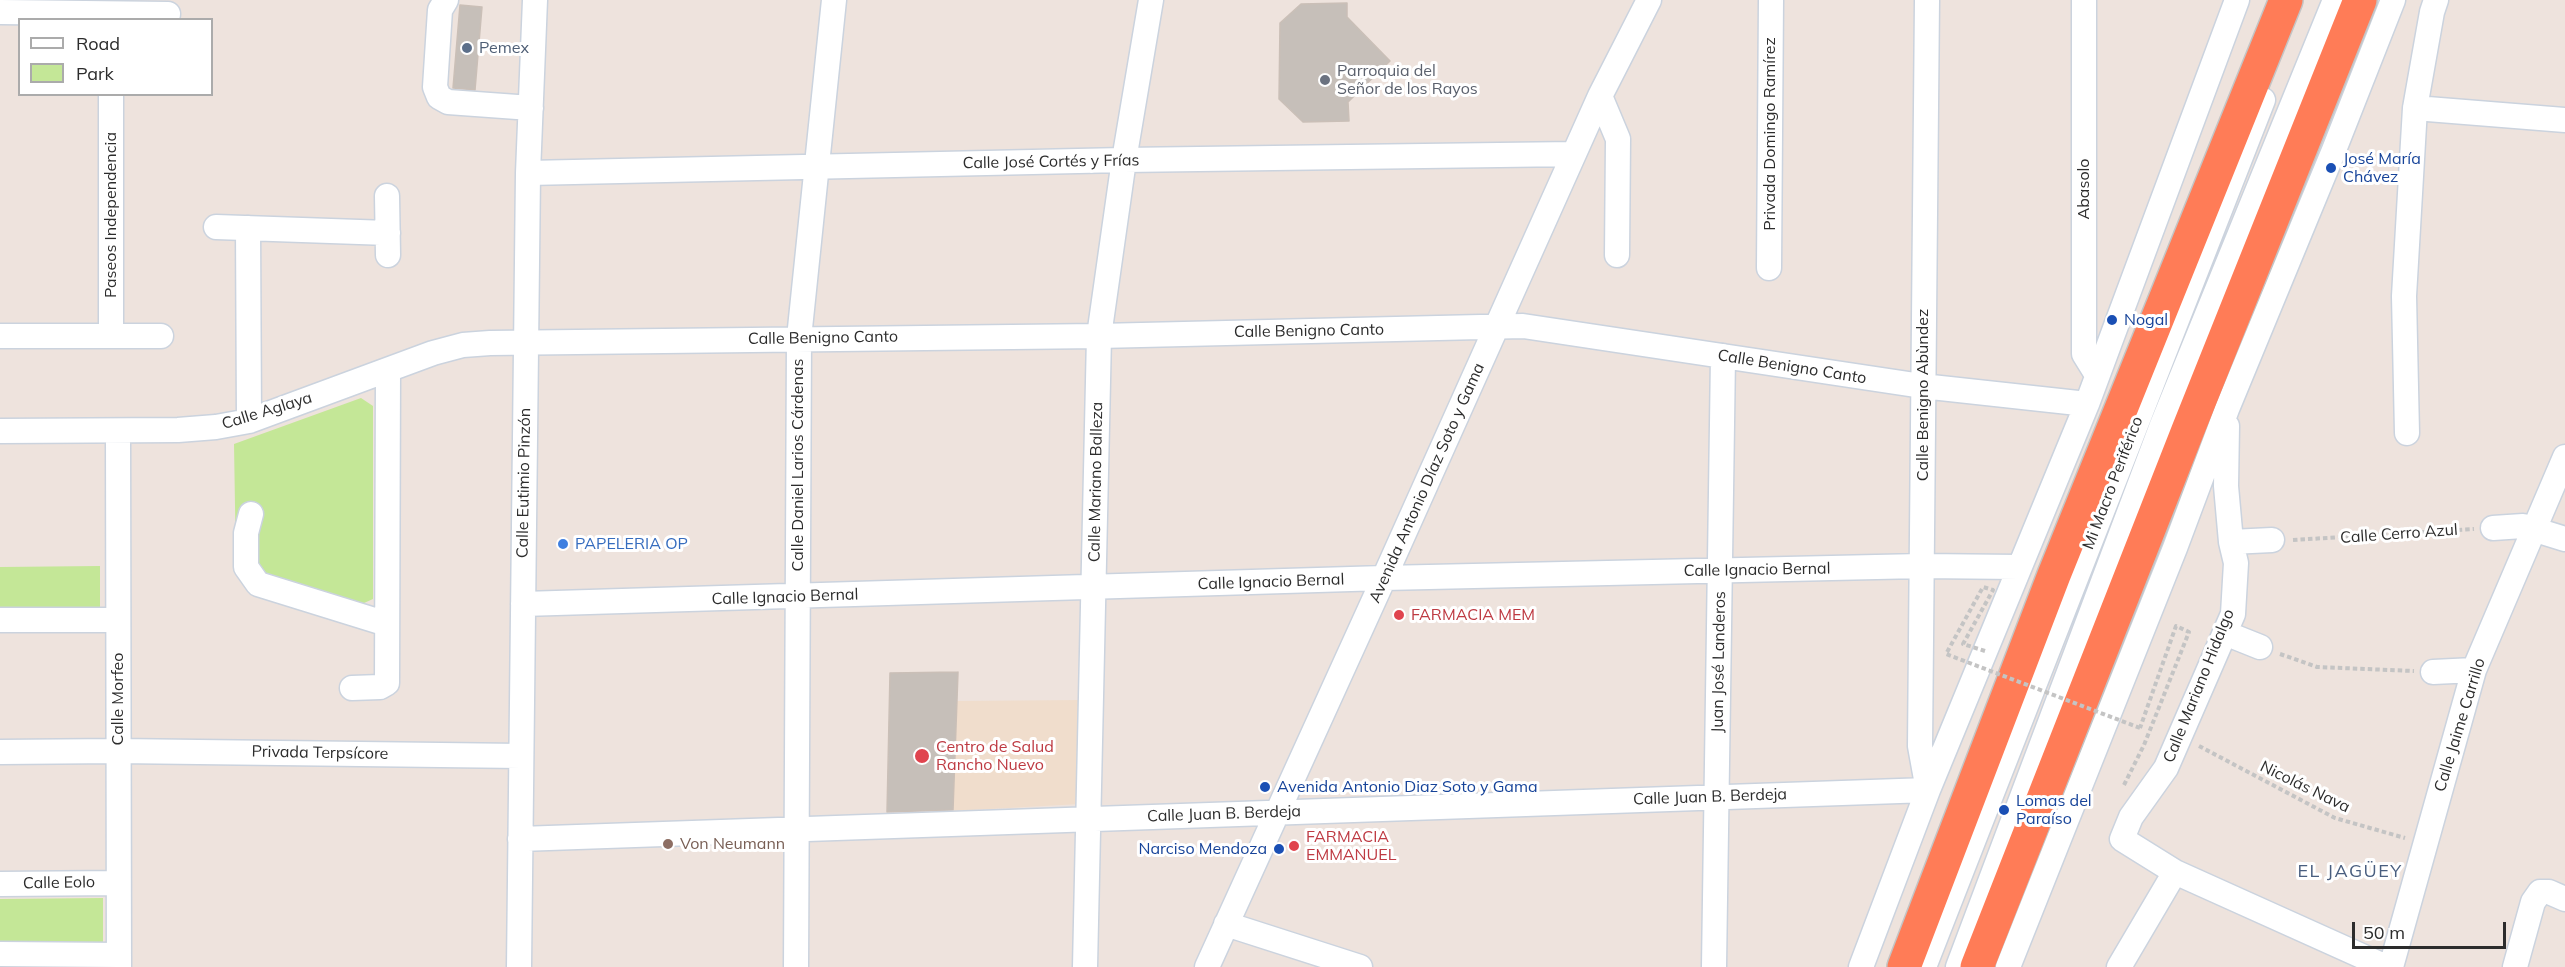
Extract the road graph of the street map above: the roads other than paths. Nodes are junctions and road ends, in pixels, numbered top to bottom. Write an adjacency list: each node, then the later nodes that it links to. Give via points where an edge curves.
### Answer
1 (446, 0): 21 (street, via 440,10 435,87 439,97 448,102)
2 (535, 0): 21 (street, Calle Eutimio Pinzón)
3 (834, 0): 27 (street, Calle Daniel Larios Cárdenas)
4 (1151, 0): 26 (street, Calle Mariano Balleza)
5 (1649, 0): 20 (street, Avenida Antonio Díaz Soto y Gama)
6 (1771, 0): 34 (street, Privada Domingo Ramírez)
7 (1927, 0): 45 (street, Calle Benigno Abùndez)
8 (2084, 0): 44 (street, Abasolo, via 2084,354)
9 (2237, 0): 44 (street)
10 (2286, 0): 98 (highway, via 2054,575)
11 (2303, 0): 99 (street, Mi Macro Periférico)
12 (2335, 0): 100 (street, Mi Macro Periférico, via 2162,425)
13 (2360, 0): 30 (highway)
14 (2393, 0): 24 (street)
15 (2436, 0): 22 (street)
16 (0, 12): 18 (street)
17 (168, 14): 18 (street)
18 (111, 16)
19 (111, 96): 37 (street, Paseos Independencia)
20 (1600, 96): 25 (street, Avenida Antonio Díaz Soto y Gama); 33 (street, via 1618,139)
21 (531, 108): 28 (street, Calle Eutimio Pinzón)
22 (2415, 108): 23 (street); 51 (street, via 2404,296)
23 (2565, 120)
24 (2334, 150): 30 (street); 47 (street)
25 (1574, 154): 26 (street, Calle José Cortés y Frías); 35 (street, Avenida Antonio Díaz Soto y Gama)
26 (1124, 160): 27 (street, Calle José Cortés y Frías); 39 (street, Calle Mariano Balleza)
27 (817, 166): 28 (street, Calle José Cortés y Frías); 40 (street, Calle Daniel Larios Cárdenas)
28 (528, 173): 41 (street, Calle Eutimio Pinzón)
29 (387, 196): 32 (street, via 388,244)
30 (2275, 216): 101 (highway)
31 (216, 227): 32 (street)
32 (248, 228): 48 (street)
33 (1617, 255)
34 (1769, 268)
35 (1498, 326): 39 (street, Calle Benigno Canto); 42 (street, Calle Benigno Canto, via 1523,326); 62 (street, Avenida Antonio Díaz Soto y Gama)
36 (0, 336): 37 (street)
37 (111, 336): 38 (street)
38 (161, 336)
39 (1099, 336): 40 (street, Calle Benigno Canto); 63 (street, Calle Mariano Balleza)
40 (799, 338): 41 (street, Calle Benigno Canto); 64 (street, Calle Daniel Larios Cárdenas)
41 (526, 343): 43 (street, Calle Aglaya, via 463,345); 65 (street, Calle Eutimio Pinzón)
42 (1723, 356): 45 (street, Calle Benigno Canto); 61 (street, Juan José Landeros)
43 (388, 371): 48 (street, Calle Aglaya); 68 (street)
44 (2097, 375): 46 (street)
45 (1922, 386): 46 (street, Calle Benigno Canto); 59 (street, Calle Benigno Abùndez)
46 (2087, 404): 60 (street)
47 (2227, 409): 58 (street, Calle Mariano Hidalgo, via 2226,486); 102 (street)
48 (249, 420): 49 (street, Calle Aglaya, via 216,427)
49 (118, 430): 50 (street, Calle Aglaya); 67 (street, Calle Morfeo)
50 (0, 431)
51 (2407, 433)
52 (2565, 458): 55 (street, Calle Jaime Carrillo)
53 (251, 514): 68 (street, via 246,533 246,567 258,584)
54 (2493, 528): 55 (street, via 2523,526)
55 (2535, 530): 57 (street); 71 (street, Calle Jaime Carrillo)
56 (2272, 540): 58 (street)
57 (2565, 540)
58 (2231, 542): 69 (street, Calle Mariano Hidalgo, via 2236,563 2234,604)
59 (1921, 566): 60 (street, Calle Ignacio Bernal); 61 (street, Calle Ignacio Bernal); 77 (street, Calle Benigno Abùndez, via 1920,746)
60 (2019, 567): 77 (street)
61 (1720, 571): 62 (street, Calle Ignacio Bernal); 78 (street, Juan José Landeros)
62 (1384, 579): 63 (street, Calle Ignacio Bernal); 79 (street, Avenida Antonio Díaz Soto y Gama)
63 (1094, 588): 64 (street, Calle Ignacio Bernal); 80 (street, Calle Mariano Balleza)
64 (797, 597): 65 (street, Calle Ignacio Bernal); 81 (street, Calle Daniel Larios Cárdenas)
65 (523, 604): 76 (street, Calle Eutimio Pinzón)
66 (0, 620): 67 (street)
67 (118, 620): 74 (street, Calle Morfeo)
68 (387, 624): 73 (street, via 387,683)
69 (2225, 633): 70 (street); 83 (street, Calle Mariano Hidalgo, via 2166,768 2131,817 2122,839)
70 (2260, 647)
71 (2474, 670): 72 (street); 104 (street, Calle Jaime Carrillo)
72 (2433, 672)
73 (352, 688)
74 (118, 751): 75 (street, Privada Terpsícore); 76 (street, Privada Terpsícore); 84 (street, Calle Morfeo)
75 (0, 752)
76 (521, 756): 82 (street, Calle Eutimio Pinzón)
77 (1928, 790): 78 (street, Calle Juan B. Berdeja); 97 (street)
78 (1717, 797): 79 (street, Calle Juan B. Berdeja); 96 (street, Juan José Landeros)
79 (1276, 813): 80 (street, Calle Juan B. Berdeja); 87 (street, Avenida Antonio Díaz Soto y Gama)
80 (1088, 819): 81 (street, Calle Juan B. Berdeja); 93 (street, Calle Mariano Balleza)
81 (796, 829): 82 (street, Calle Juan B. Berdeja); 92 (street, Calle Daniel Larios Cárdenas)
82 (520, 839): 91 (street, Calle Eutimio Pinzón)
83 (2175, 872): 90 (street); 103 (street, Calle Mariano Hidalgo)
84 (118, 883): 85 (street, Calle Eolo); 89 (street, Calle Morfeo)
85 (0, 884)
86 (2565, 899): 105 (street, via 2540,892 2533,902)
87 (1226, 924): 94 (street, Avenida Antonio Díaz Soto y Gama); 95 (street)
88 (0, 954): 89 (street)
89 (119, 961)
90 (2128, 964)
91 (519, 967)
92 (796, 967)
93 (1085, 967)
94 (1207, 967)
95 (1360, 967)
96 (1714, 967)
97 (1861, 967)
98 (1904, 967)
99 (1924, 967)
100 (1958, 967)
101 (1977, 967)
102 (2008, 967)
103 (2386, 967)
104 (2391, 967)
105 (2515, 967)

